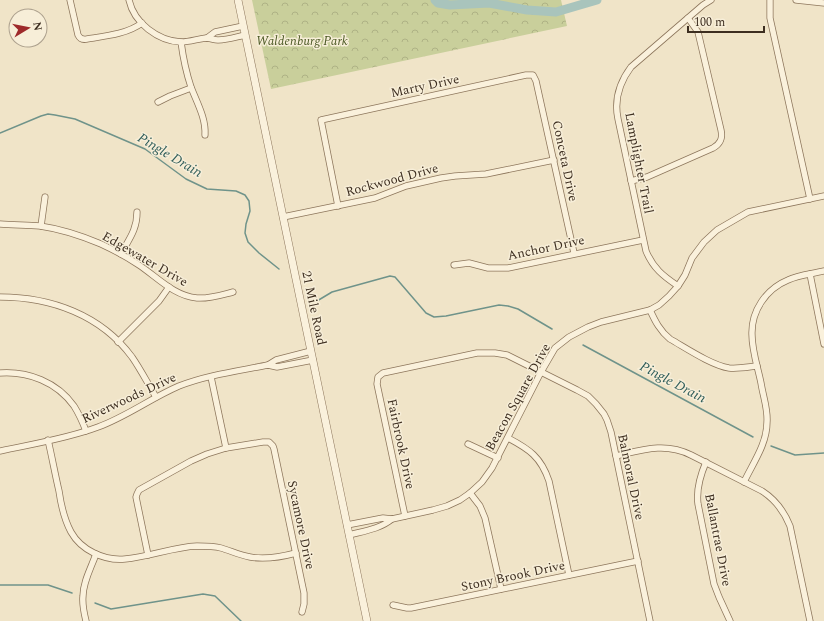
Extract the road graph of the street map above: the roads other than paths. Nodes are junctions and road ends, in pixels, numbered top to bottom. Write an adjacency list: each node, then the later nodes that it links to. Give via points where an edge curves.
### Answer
1 (70, 0): 9 (street, via 77,33 81,39 128,31)
2 (129, 0): 9 (street, via 131,8)
3 (238, 0): 10 (street, 21 Mile Road)
4 (711, 0): 8 (street, Lamplighter Trail)
5 (770, 0): 22 (street, via 770,18)
6 (796, 0): 7 (street)
7 (824, 3)
8 (688, 18): 19 (street, Lamplighter Trail, via 636,63 620,84 617,114); 19 (street, via 698,32 721,130 720,144 647,177)
9 (142, 23): 13 (street, via 163,38)
10 (244, 26): 11 (street, 21 Mile Road); 12 (street, via 215,32)
11 (245, 35): 12 (street, via 217,40); 25 (street, 21 Mile Road)
12 (207, 38): 13 (street)
13 (181, 42): 15 (street)
14 (533, 75): 18 (street, Conceta Drive); 23 (street, Marty Drive, via 321,120)
15 (192, 88): 16 (street); 17 (street, via 204,119)
16 (158, 102)
17 (206, 135)
18 (554, 160): 23 (street, Rockwood Drive, via 486,174 442,178); 29 (street, Conceta Drive)
19 (631, 181): 28 (street, Lamplighter Trail)
20 (824, 196): 22 (street, Beacon Square Drive)
21 (45, 197): 27 (street)
22 (810, 199): 34 (street, Beacon Square Drive, via 748,212 717,230 692,258)
23 (338, 206): 25 (street, Rockwood Drive)
24 (137, 212): 30 (street, via 135,230)
25 (283, 217): 42 (street, 21 Mile Road)
26 (0, 224): 27 (street, Edgewater Drive)
27 (41, 226): 30 (street, Edgewater Drive, via 87,238)
28 (643, 240): 29 (street, Anchor Drive); 34 (street, Lamplighter Trail, via 656,268)
29 (574, 253): 31 (street, Anchor Drive, via 500,268 470,263)
30 (121, 254): 35 (street, Edgewater Drive)
31 (454, 266)
32 (824, 271): 33 (street)
33 (810, 274): 39 (street); 45 (street, via 783,282 760,304 755,314 752,334)
34 (678, 286): 38 (street, Beacon Square Drive)
35 (169, 287): 36 (street, Edgewater Drive, via 196,298); 40 (street)
36 (233, 292)
37 (0, 298): 40 (street, via 30,299 58,305 90,320)
38 (650, 310): 45 (street, via 657,325 670,339 715,364 735,368); 46 (street, Beacon Square Drive, via 601,322 569,337 555,348)
39 (822, 330): 41 (street)
40 (118, 342): 50 (street, via 136,363)
41 (824, 344)
42 (311, 352): 43 (street, 21 Mile Road); 44 (street, Riverwoods Drive, via 276,360)
43 (313, 360): 44 (street, Riverwoods Drive, via 287,366); 64 (street, 21 Mile Road)
44 (268, 365): 49 (street, Riverwoods Drive)
45 (757, 366): 60 (street, via 766,410 767,430)
46 (541, 372): 48 (street, Balmoral Drive, via 507,355 489,352); 52 (street, Beacon Square Drive); 57 (street, Balmoral Drive, via 588,396 596,404 607,420)
47 (0, 373): 51 (street, via 30,376 56,389 73,405)
48 (378, 376): 62 (street, Fairbrook Drive, via 377,384)
49 (211, 377): 50 (street, Riverwoods Drive); 55 (street)
50 (156, 397): 51 (street, Riverwoods Drive)
51 (86, 431): 53 (street, Riverwoods Drive)
52 (508, 438): 58 (street, Beacon Square Drive); 70 (street, via 534,454 545,469)
53 (48, 440): 56 (street, Riverwoods Drive); 67 (street, via 66,522 75,538)
54 (468, 444): 58 (street)
55 (226, 448): 66 (street, Sycamore Drive, via 271,443); 68 (street, via 191,461 137,492)
56 (0, 451)
57 (616, 456): 59 (street, via 652,448 670,448 686,452); 69 (street, Balmoral Drive)
58 (498, 458): 61 (street, Beacon Square Drive, via 488,475)
59 (706, 462): 60 (street); 77 (street, Ballantrae Drive, via 698,486 698,504 714,584)
60 (744, 482): 78 (street, via 773,499 785,515)
61 (470, 493): 62 (street, Beacon Square Drive, via 447,506); 71 (street, via 485,518)
62 (405, 516): 63 (street, Beacon Square Drive)
63 (392, 519): 64 (street, Beacon Square Drive, via 383,518); 65 (street, Beacon Square Drive, via 372,530)
64 (347, 525): 65 (street, 21 Mile Road)
65 (349, 535): 75 (street, 21 Mile Road)
66 (296, 553): 68 (street, via 257,558 222,548 202,546); 73 (street, Sycamore Drive, via 304,593)
67 (96, 554): 68 (street, via 118,559); 74 (street, via 83,590)
68 (148, 555)
69 (638, 561): 70 (street, Stony Brook Drive); 76 (street, Balmoral Drive)
70 (569, 575): 71 (street, Stony Brook Drive)
71 (501, 589): 72 (street, Stony Brook Drive, via 411,608)
72 (393, 605)
73 (302, 612)
74 (86, 621)
75 (367, 621)
76 (650, 621)
77 (730, 621)
78 (810, 621)

